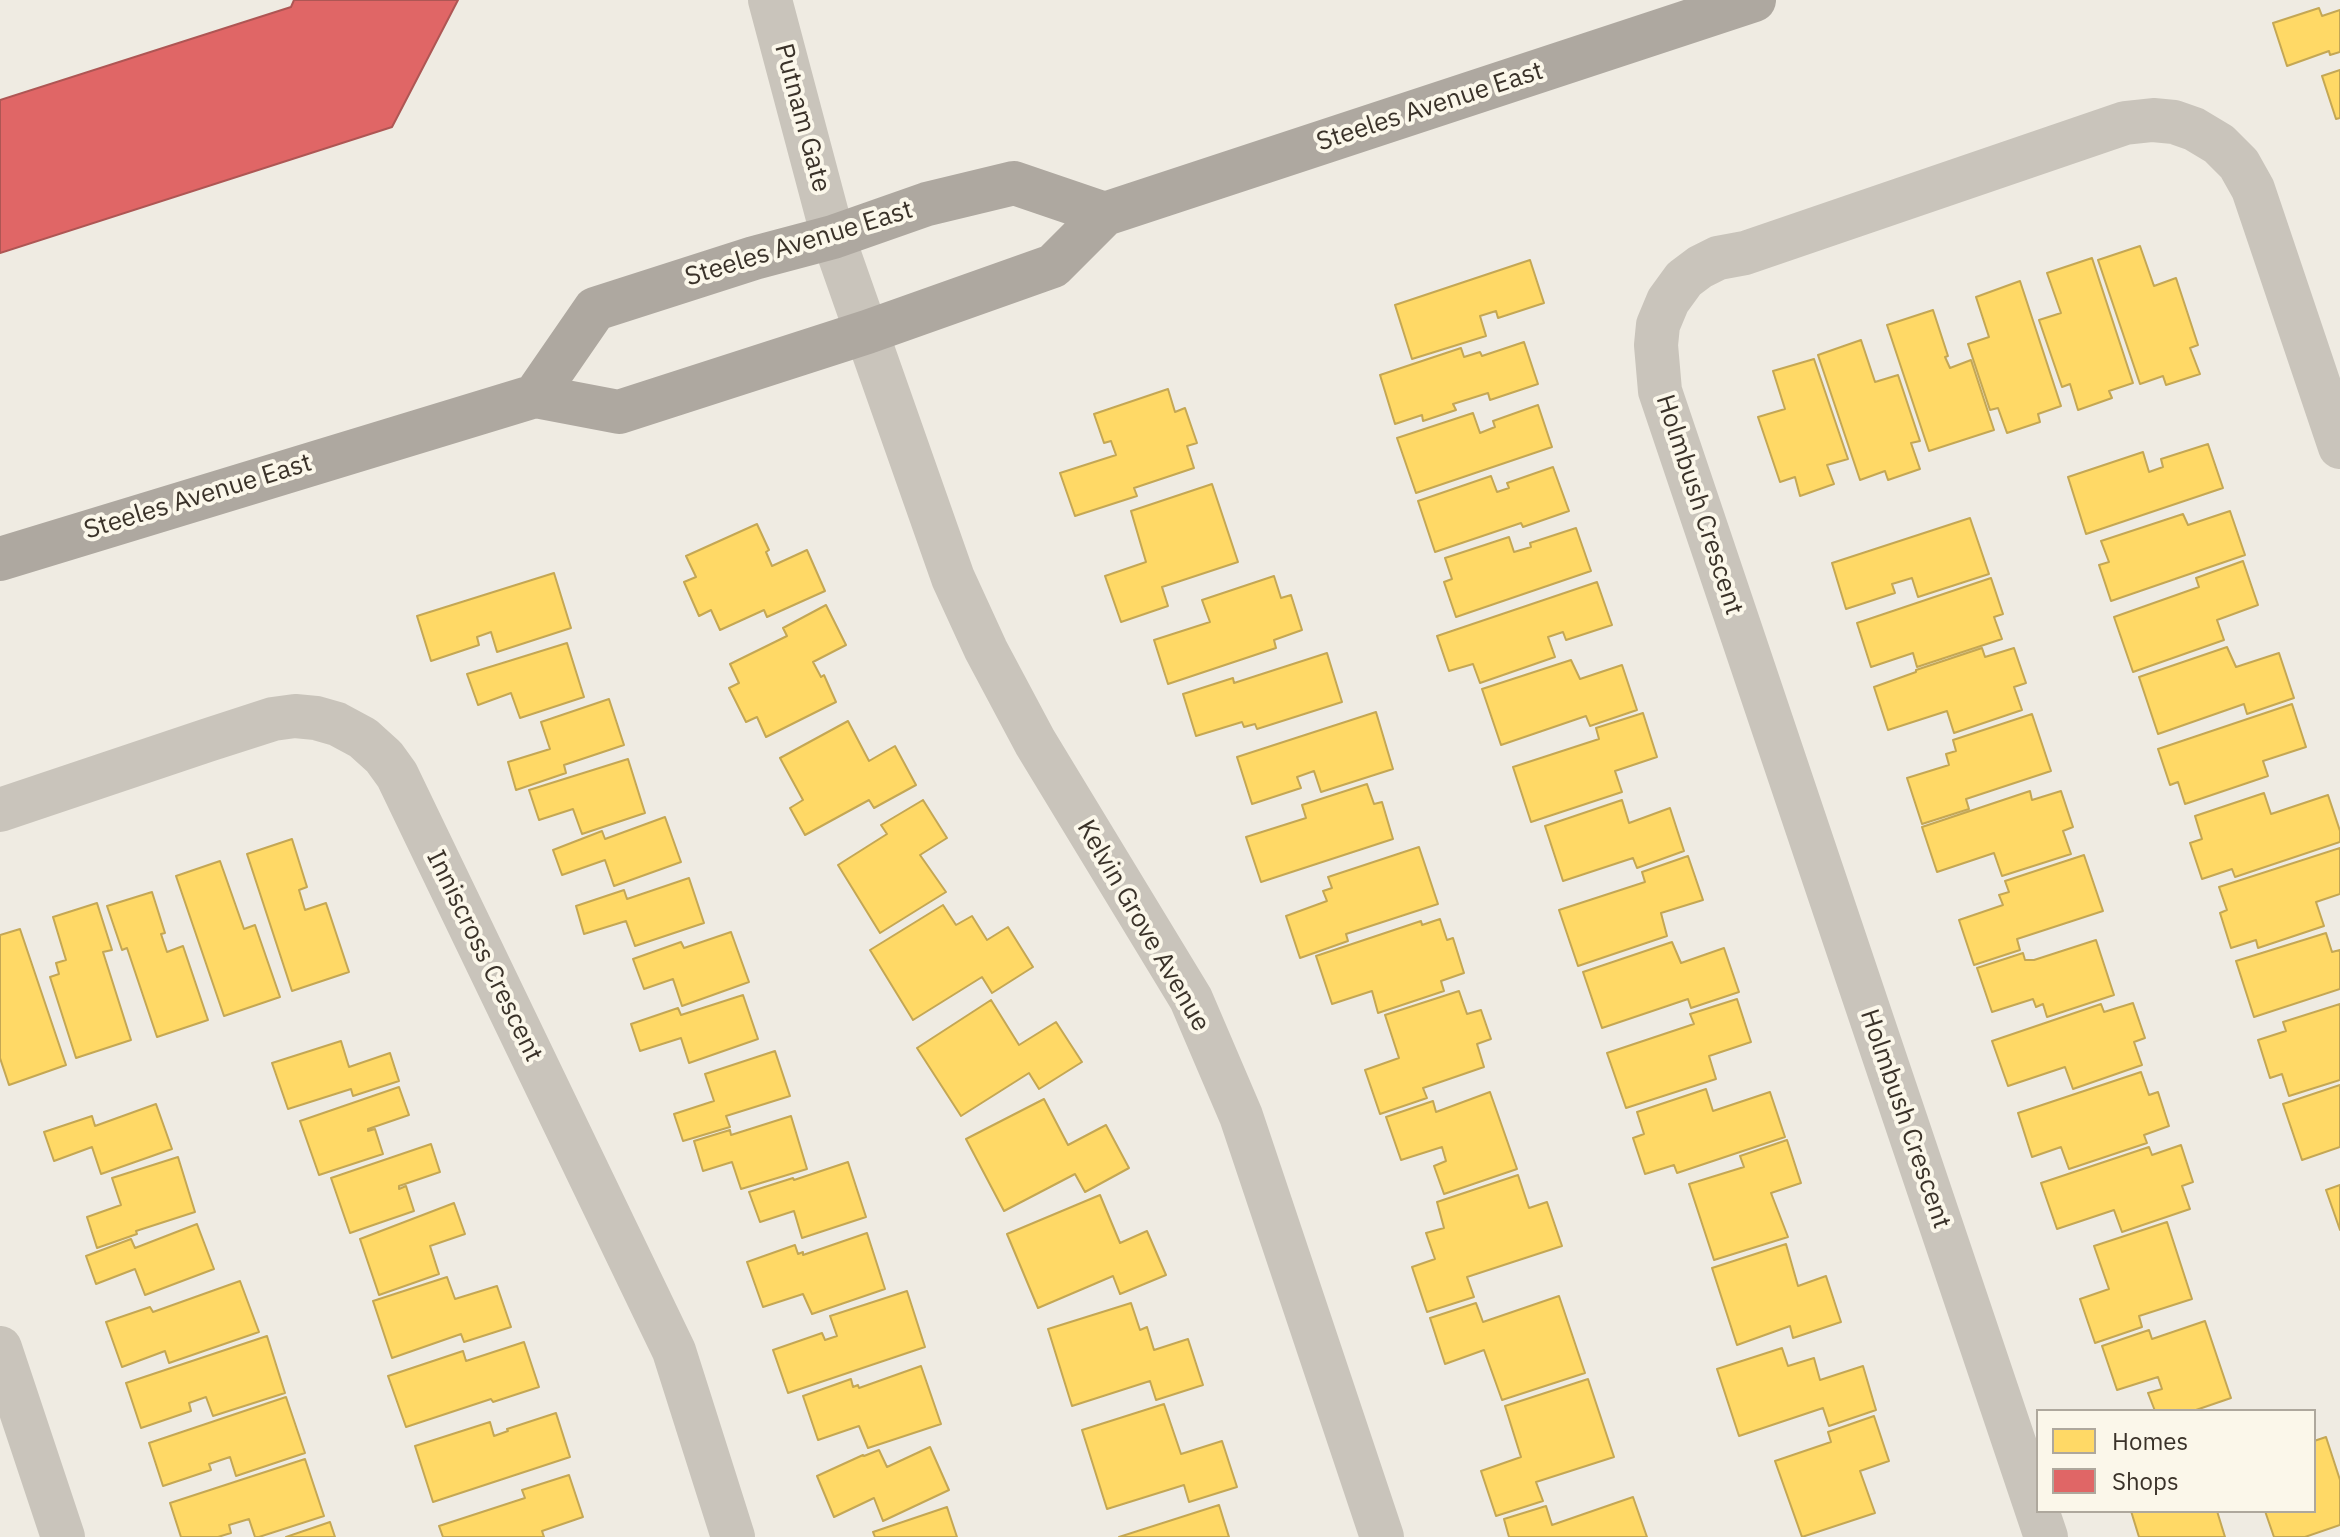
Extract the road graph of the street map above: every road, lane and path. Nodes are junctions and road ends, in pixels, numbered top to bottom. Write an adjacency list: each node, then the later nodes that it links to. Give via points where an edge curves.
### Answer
1 (770, 0): 4 (street, Putnam Gate)
2 (1754, 0): 3 (main road, Steeles Avenue East)
3 (1105, 214): 4 (main road, Steeles Avenue East, via 1014,183 927,204); 5 (main road, Steeles Avenue East, via 1053,266)
4 (833, 237): 5 (street, Putnam Gate); 6 (main road, Steeles Avenue East, via 595,309)
5 (867, 332): 6 (main road, Steeles Avenue East, via 619,412); 15 (street, Kelvin Grove Avenue, via 953,578 986,650 1035,742 1191,999 1217,1057)
6 (535, 396): 8 (main road, Steeles Avenue East)
7 (2340, 447): 11 (street, Holmbush Crescent, via 2253,189 2219,144 2174,122 2125,123 1718,258 1684,279 1658,325 1660,391)
8 (0, 559)
9 (0, 810): 14 (street, Inniscross Crescent, via 273,719 295,716 337,724 384,757 674,1351)
10 (0, 1348): 13 (street)
11 (2036, 1507)
12 (2038, 1513): 16 (street, Holmbush Crescent)
13 (63, 1537)
14 (733, 1537)
15 (1382, 1537)
16 (2046, 1537)

